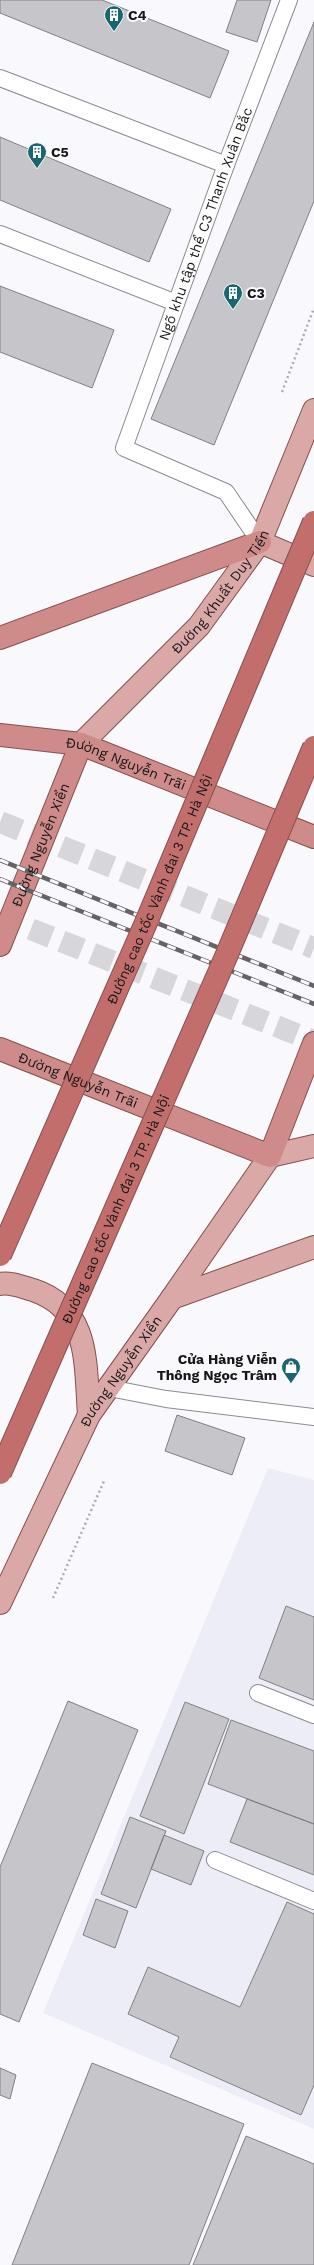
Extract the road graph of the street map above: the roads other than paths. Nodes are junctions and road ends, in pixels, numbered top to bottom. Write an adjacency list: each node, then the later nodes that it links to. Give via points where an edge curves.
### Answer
1 (289, 0): 3 (lane, Ngõ khu tập thể C3 Thanh Xuân Bắc)
2 (0, 78): 3 (lane)
3 (226, 165): 5 (lane, Ngõ khu tập thể C3 Thanh Xuân Bắc)
4 (0, 234): 5 (lane)
5 (176, 303): 8 (lane, Ngõ khu tập thể C3 Thanh Xuân Bắc, via 124,448 226,492)
6 (314, 410): 8 (main road, Đường Khuất Duy Tiến)
7 (314, 522): 21 (highway, Đường cao tốc Vành đai 3 TP. Hà Nội, bridge, via 144,925)
8 (260, 542): 9 (main road); 10 (highway); 12 (main road, Đường Khuất Duy Tiến, via 199,626)
9 (314, 565)
10 (0, 638)
11 (0, 735): 12 (highway, Đường Nguyễn Trãi)
12 (80, 744): 14 (highway, Đường Nguyễn Trãi); 15 (highway, Đường Nguyễn Xiển)
13 (314, 747): 27 (highway, Đường cao tốc Vành đai 3 TP. Hà Nội, bridge, via 225,959)
14 (314, 837)
15 (0, 945)
16 (314, 1043): 19 (highway)
17 (0, 1048): 19 (highway, Đường Nguyễn Trãi)
18 (314, 1146): 19 (main road)
19 (270, 1156): 23 (main road, Đường Nguyễn Xiển)
20 (314, 1247): 23 (main road)
21 (0, 1255)
22 (0, 1284): 25 (main road, via 12,1284 47,1296 70,1316 83,1344)
23 (172, 1298): 24 (main road, Đường Nguyễn Xiển)
24 (109, 1388): 25 (main road, Đường Nguyễn Xiển); 26 (lane, via 166,1400)
25 (88, 1415): 28 (main road, Đường Nguyễn Xiển)
26 (314, 1417)
27 (0, 1472)
28 (0, 1603)
29 (258, 1693): 30 (lane)
30 (314, 1716)
31 (215, 1860): 32 (lane)
32 (314, 1901)

